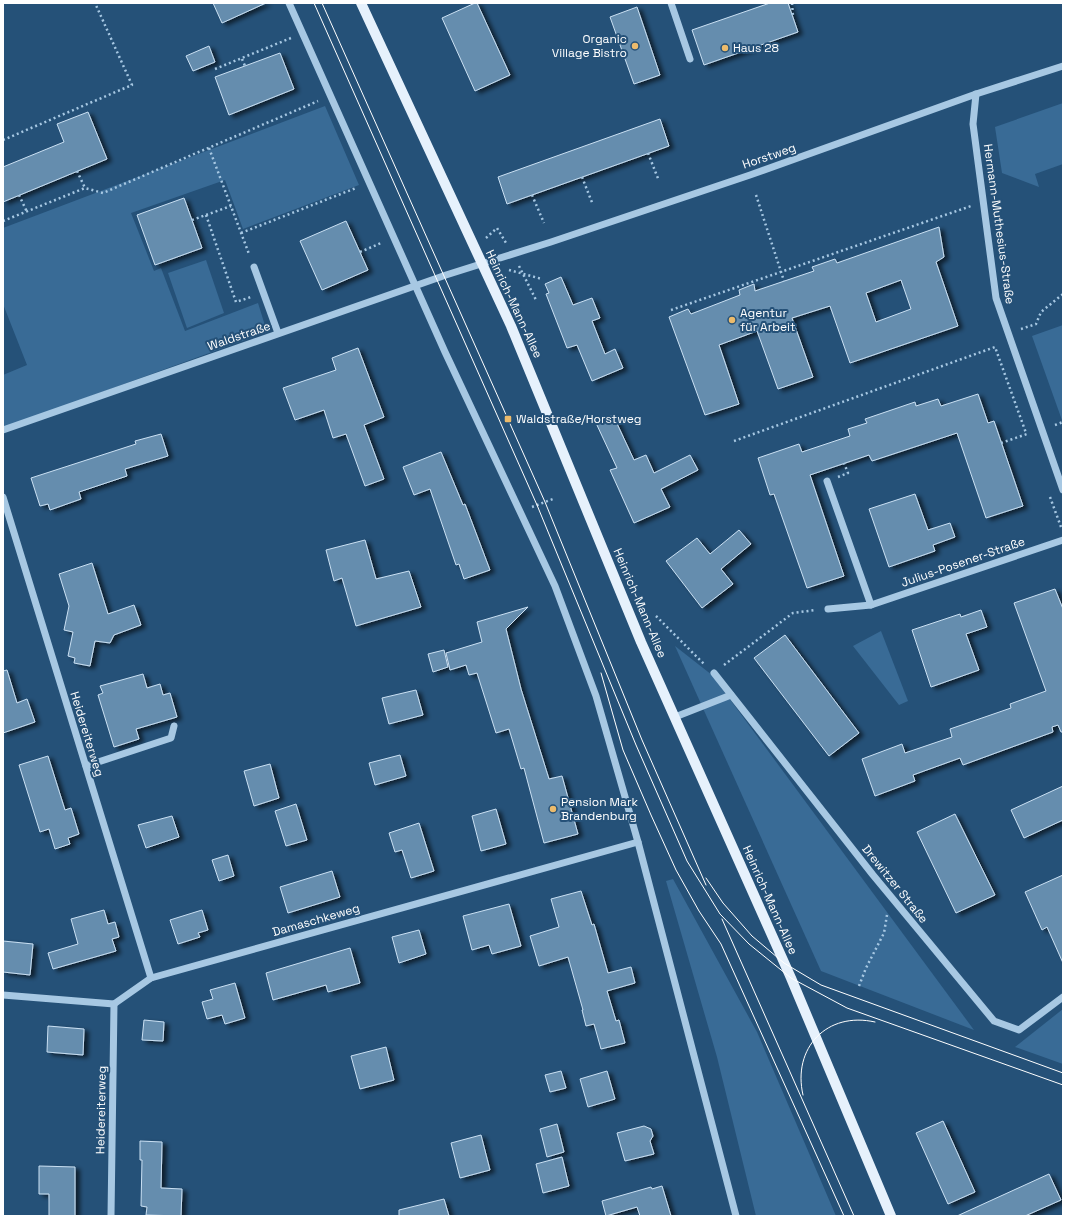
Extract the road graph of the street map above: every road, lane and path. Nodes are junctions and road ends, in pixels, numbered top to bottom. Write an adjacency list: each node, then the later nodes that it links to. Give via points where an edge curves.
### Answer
1 (95, 3): 15 (path, via 132,85)
2 (289, 3): 41 (street)
3 (361, 3): 37 (main road, Heinrich-Mann-Allee)
4 (671, 3): 9 (street)
5 (792, 3): 6 (path)
6 (793, 16)
7 (292, 38): 8 (path)
8 (242, 59): 10 (path); 12 (path)
9 (690, 59)
10 (245, 66)
11 (1063, 66): 13 (street, Horstweg)
12 (215, 69)
13 (976, 94): 26 (street, Hermann-Muthesius-Straße, via 973,124); 37 (street, Horstweg, via 750,175)
14 (319, 101): 16 (path)
15 (3, 140)
16 (209, 148): 22 (path, via 103,194); 28 (path)
17 (648, 153): 20 (path)
18 (77, 172): 22 (path)
19 (582, 177): 27 (path)
20 (659, 181)
21 (358, 187): 34 (path)
22 (84, 189): 29 (path)
23 (19, 195): 29 (path)
24 (532, 195): 33 (path)
25 (756, 195): 39 (path)
26 (984, 202): 39 (path); 46 (street, Hermann-Muthesius-Straße, via 996,298)
27 (593, 205)
28 (231, 206): 30 (path); 34 (path)
29 (27, 212): 32 (path)
30 (206, 215): 31 (path); 42 (path, via 236,302)
31 (192, 220)
32 (3, 222)
33 (544, 223)
34 (241, 232): 38 (path)
35 (382, 242): 36 (path)
36 (360, 252)
37 (481, 263): 41 (street, Waldstraße); 63 (main road, Heinrich-Mann-Allee, via 511,326 641,642)
38 (254, 267): 42 (street)
39 (781, 272): 40 (path); 44 (path)
40 (784, 281)
41 (415, 286): 45 (street, Waldstraße); 55 (street)
42 (263, 292): 45 (street)
43 (1063, 294): 46 (path, via 1041,312 1036,324)
44 (671, 310)
45 (278, 333): 47 (street, Waldstraße)
46 (1008, 333): 52 (street, Hermann-Muthesius-Straße)
47 (3, 430)
48 (734, 441): 49 (path, via 995,347)
49 (1030, 441)
50 (827, 481): 58 (street)
51 (1048, 490): 56 (path)
52 (1063, 490)
53 (3, 497): 65 (street, Heidereiterweg)
54 (553, 499): 55 (path)
55 (520, 512): 66 (street, via 555,586 596,696)
56 (1063, 533)
57 (1063, 540): 58 (street, Julius-Posener-Straße)
58 (871, 605): 59 (street, Julius-Posener-Straße)
59 (828, 609): 61 (path, via 794,613)
60 (656, 616): 61 (path)
61 (714, 673): 62 (street, Drewitzer Straße)
62 (731, 695): 63 (street); 67 (street, Drewitzer Straße)
63 (675, 717): 75 (main road, Heinrich-Mann-Allee, via 791,978)
64 (174, 726): 65 (street, via 171,738)
65 (86, 766): 68 (street, Heidereiterweg)
66 (638, 842): 68 (street, Damaschkeweg); 74 (street)
67 (891, 897): 69 (path, via 884,933); 71 (street, Drewitzer Straße, via 994,1021 1019,1030)
68 (151, 978): 72 (street, Damaschkeweg)
69 (859, 986)
70 (3, 995): 72 (street)
71 (1063, 997)
72 (114, 1004): 73 (street, Heidereiterweg)
73 (111, 1216)
74 (736, 1216)
75 (891, 1216)

